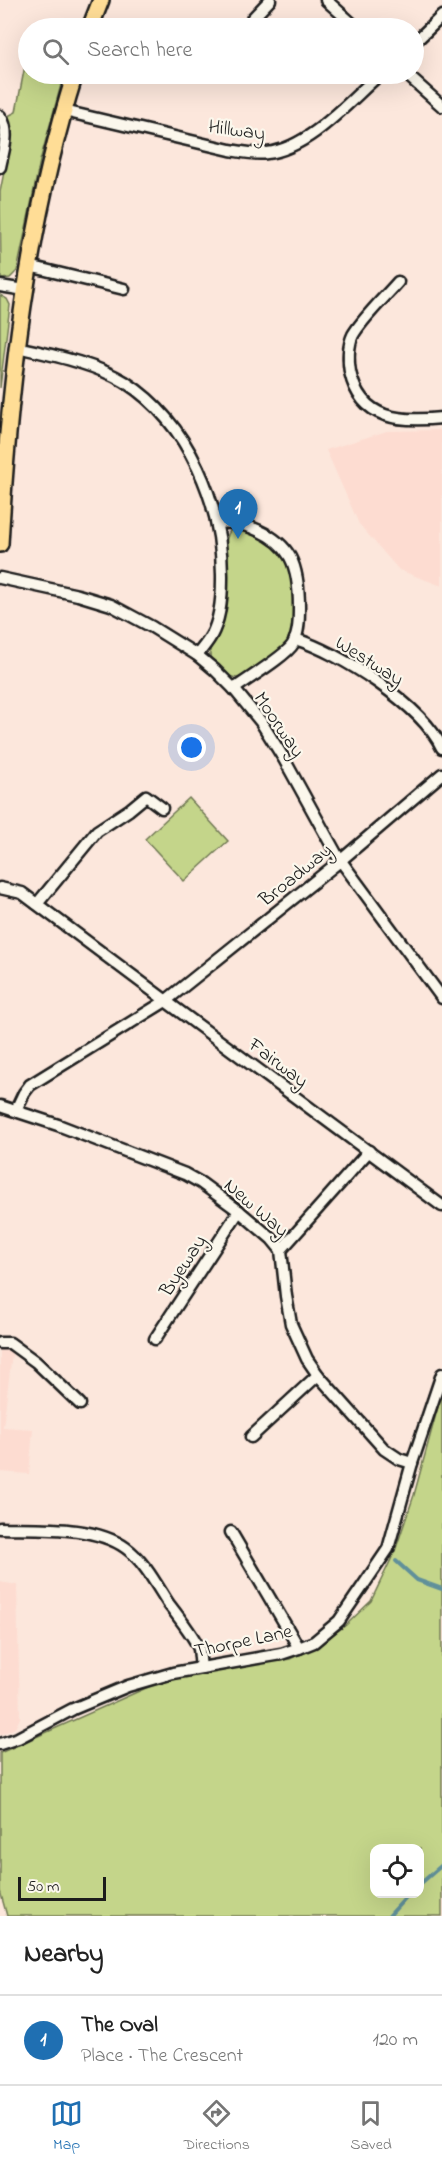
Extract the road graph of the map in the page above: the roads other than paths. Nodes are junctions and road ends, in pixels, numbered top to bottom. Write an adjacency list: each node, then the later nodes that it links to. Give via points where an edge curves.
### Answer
1 (101, 0): 5 (main road)
2 (270, 0): 6 (street)
3 (326, 0): 7 (street)
4 (442, 16): 8 (street)
5 (94, 18)
6 (253, 18)
7 (346, 18)
8 (424, 33)
9 (72, 84): 13 (main road)
10 (369, 84): 13 (street, Hillway, via 312,134 269,153 230,150)
11 (417, 84): 12 (street)
12 (442, 106)
13 (64, 111): 16 (main road)
14 (0, 116): 15 (street, via 6,134)
15 (0, 167)
16 (29, 266): 19 (street); 20 (main road)
17 (398, 282): 22 (street, via 354,334 349,352 351,375 365,401 382,414 411,421)
18 (0, 286): 20 (street)
19 (124, 289)
20 (25, 291): 21 (main road)
21 (17, 347): 23 (street, via 100,370 124,381 143,396 166,417 193,458); 24 (main road)
22 (442, 418)
23 (218, 524): 26 (street, via 259,531 289,556 297,576 299,597); 27 (street, via 222,568 219,613 211,637)
24 (0, 544)
25 (0, 578): 27 (street, Moorway, via 111,605)
26 (295, 639): 28 (street, via 290,648); 29 (street, Westway, via 338,659 393,693 422,719)
27 (197, 655): 28 (street, Moorway)
28 (234, 688): 32 (street, Moorway, via 284,759)
29 (442, 748)
30 (442, 774): 32 (street, Broadway)
31 (162, 808): 34 (street, via 146,796 98,831)
32 (340, 861): 35 (street, Moorway); 36 (street, Broadway)
33 (0, 888): 34 (street, Fairway, via 22,893)
34 (37, 904): 36 (street, Fairway)
35 (442, 998)
36 (166, 1001): 38 (street, Broadway, via 30,1085); 39 (street, Fairway)
37 (0, 1106): 38 (street, New Way)
38 (16, 1110): 41 (street, New Way, via 185,1174)
39 (369, 1152): 40 (street, Fairway); 42 (street)
40 (442, 1206)
41 (239, 1211): 42 (street, New Way); 43 (street, Byeway)
42 (281, 1250): 46 (street, New Way, via 291,1324)
43 (155, 1339)
44 (0, 1343): 47 (street, via 10,1343 36,1362)
45 (442, 1374): 49 (street, Thorpe Lane)
46 (318, 1375): 48 (street); 49 (street, New Way, via 384,1449)
47 (80, 1404)
48 (251, 1437)
49 (412, 1463): 52 (street, Thorpe Lane, via 388,1549 339,1621 314,1642)
50 (0, 1528): 53 (street, via 96,1534 127,1549 199,1648)
51 (231, 1532): 52 (street)
52 (299, 1648): 53 (street, Thorpe Lane)
53 (201, 1668): 54 (street, Thorpe Lane, via 128,1686)
54 (0, 1744)

